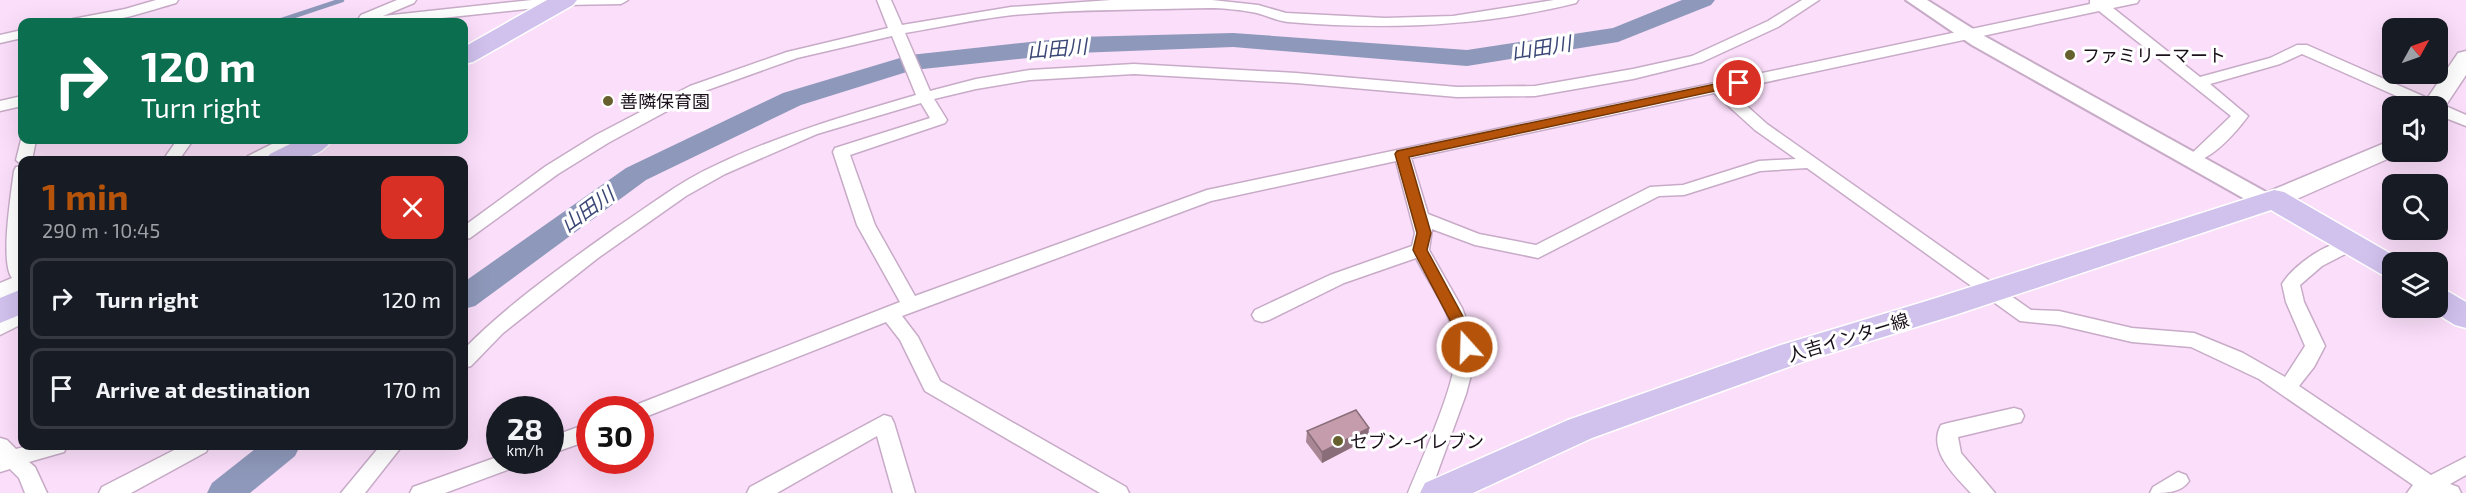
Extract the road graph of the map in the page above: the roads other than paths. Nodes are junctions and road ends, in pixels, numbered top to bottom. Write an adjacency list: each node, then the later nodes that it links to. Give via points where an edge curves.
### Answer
1 (171, 0): 12 (street)
2 (409, 0): 13 (street)
3 (621, 0): 9 (street)
4 (884, 0): 15 (street)
5 (1571, 0): 10 (street, via 1453,20 1385,22 1285,17)
6 (1812, 0): 25 (street, via 1773,24 1697,58 1535,91 1457,92 1134,69 1030,75)
7 (1914, 0): 16 (street)
8 (2132, 0): 11 (street)
9 (564, 1): 14 (street); 19 (main road)
10 (1211, 2): 15 (street, via 1188,6 1057,6)
11 (2098, 3): 16 (street); 21 (street)
12 (100, 18)
13 (366, 18)
14 (405, 18)
15 (898, 30): 25 (street); 39 (street, via 792,55 696,89 552,170)
16 (1971, 34): 22 (street); 34 (street); 36 (street)
17 (18, 35): 18 (street)
18 (0, 39)
19 (468, 55)
20 (2466, 57): 24 (main road)
21 (2200, 82): 23 (street, via 2275,61 2302,48); 34 (street, via 2240,116 2206,151)
22 (1717, 88): 32 (street); 35 (street, via 1761,128)
23 (2409, 96)
24 (2441, 96)
25 (925, 97): 50 (street, via 939,120 841,152 866,225); 59 (street, via 811,131 719,170 680,192 496,328)
26 (18, 102): 27 (street)
27 (0, 106)
28 (2448, 113): 29 (street)
29 (2466, 121)
30 (309, 144): 33 (main road)
31 (2382, 152): 36 (main road)
32 (1402, 154): 38 (street); 50 (street, via 1207,196)
33 (284, 155)
34 (2196, 156): 36 (street)
35 (1811, 163): 38 (street, via 1759,166 1684,190 1656,191 1538,252 1475,239); 47 (street)
36 (2270, 201): 40 (main road); 42 (main road); 47 (main road, 人吉インター線)
37 (18, 203): 43 (street, via 13,243)
38 (1420, 218): 41 (street, via 1424,233)
39 (468, 231)
40 (2345, 247): 44 (main road); 60 (street, via 2310,262 2291,284 2315,346)
41 (1420, 250): 55 (street, via 1336,279); 77 (street, via 1460,324 1467,347 1460,380)
42 (2382, 262)
43 (18, 266)
44 (2382, 268)
45 (18, 281): 48 (street)
46 (18, 284): 53 (main road)
47 (1991, 290): 60 (street, via 2027,316 2059,318 2132,335 2194,340 2236,358); 78 (main road, 人吉インター線, via 1793,353 1580,429)
48 (0, 291)
49 (2448, 298): 52 (main road)
50 (910, 304): 54 (street)
51 (2448, 306): 56 (main road)
52 (2466, 309)
53 (0, 312)
54 (890, 313): 61 (street); 76 (street, via 908,337 932,386)
55 (1262, 315)
56 (2466, 317)
57 (18, 318): 58 (street)
58 (0, 328)
59 (468, 357)
60 (2288, 388): 69 (street)
61 (654, 406)
62 (2014, 416): 79 (street, via 1948,431 1950,454)
63 (36, 450): 66 (street)
64 (192, 450): 71 (street)
65 (389, 450): 72 (street)
66 (4, 456): 70 (street, via 27,473)
67 (2466, 465): 69 (street)
68 (486, 469): 73 (street)
69 (2433, 491)
70 (36, 493)
71 (110, 493)
72 (352, 493)
73 (421, 493)
74 (758, 493): 75 (street, via 884,423)
75 (904, 493)
76 (1119, 493)
77 (1419, 493)
78 (1438, 493)
79 (1984, 493)

